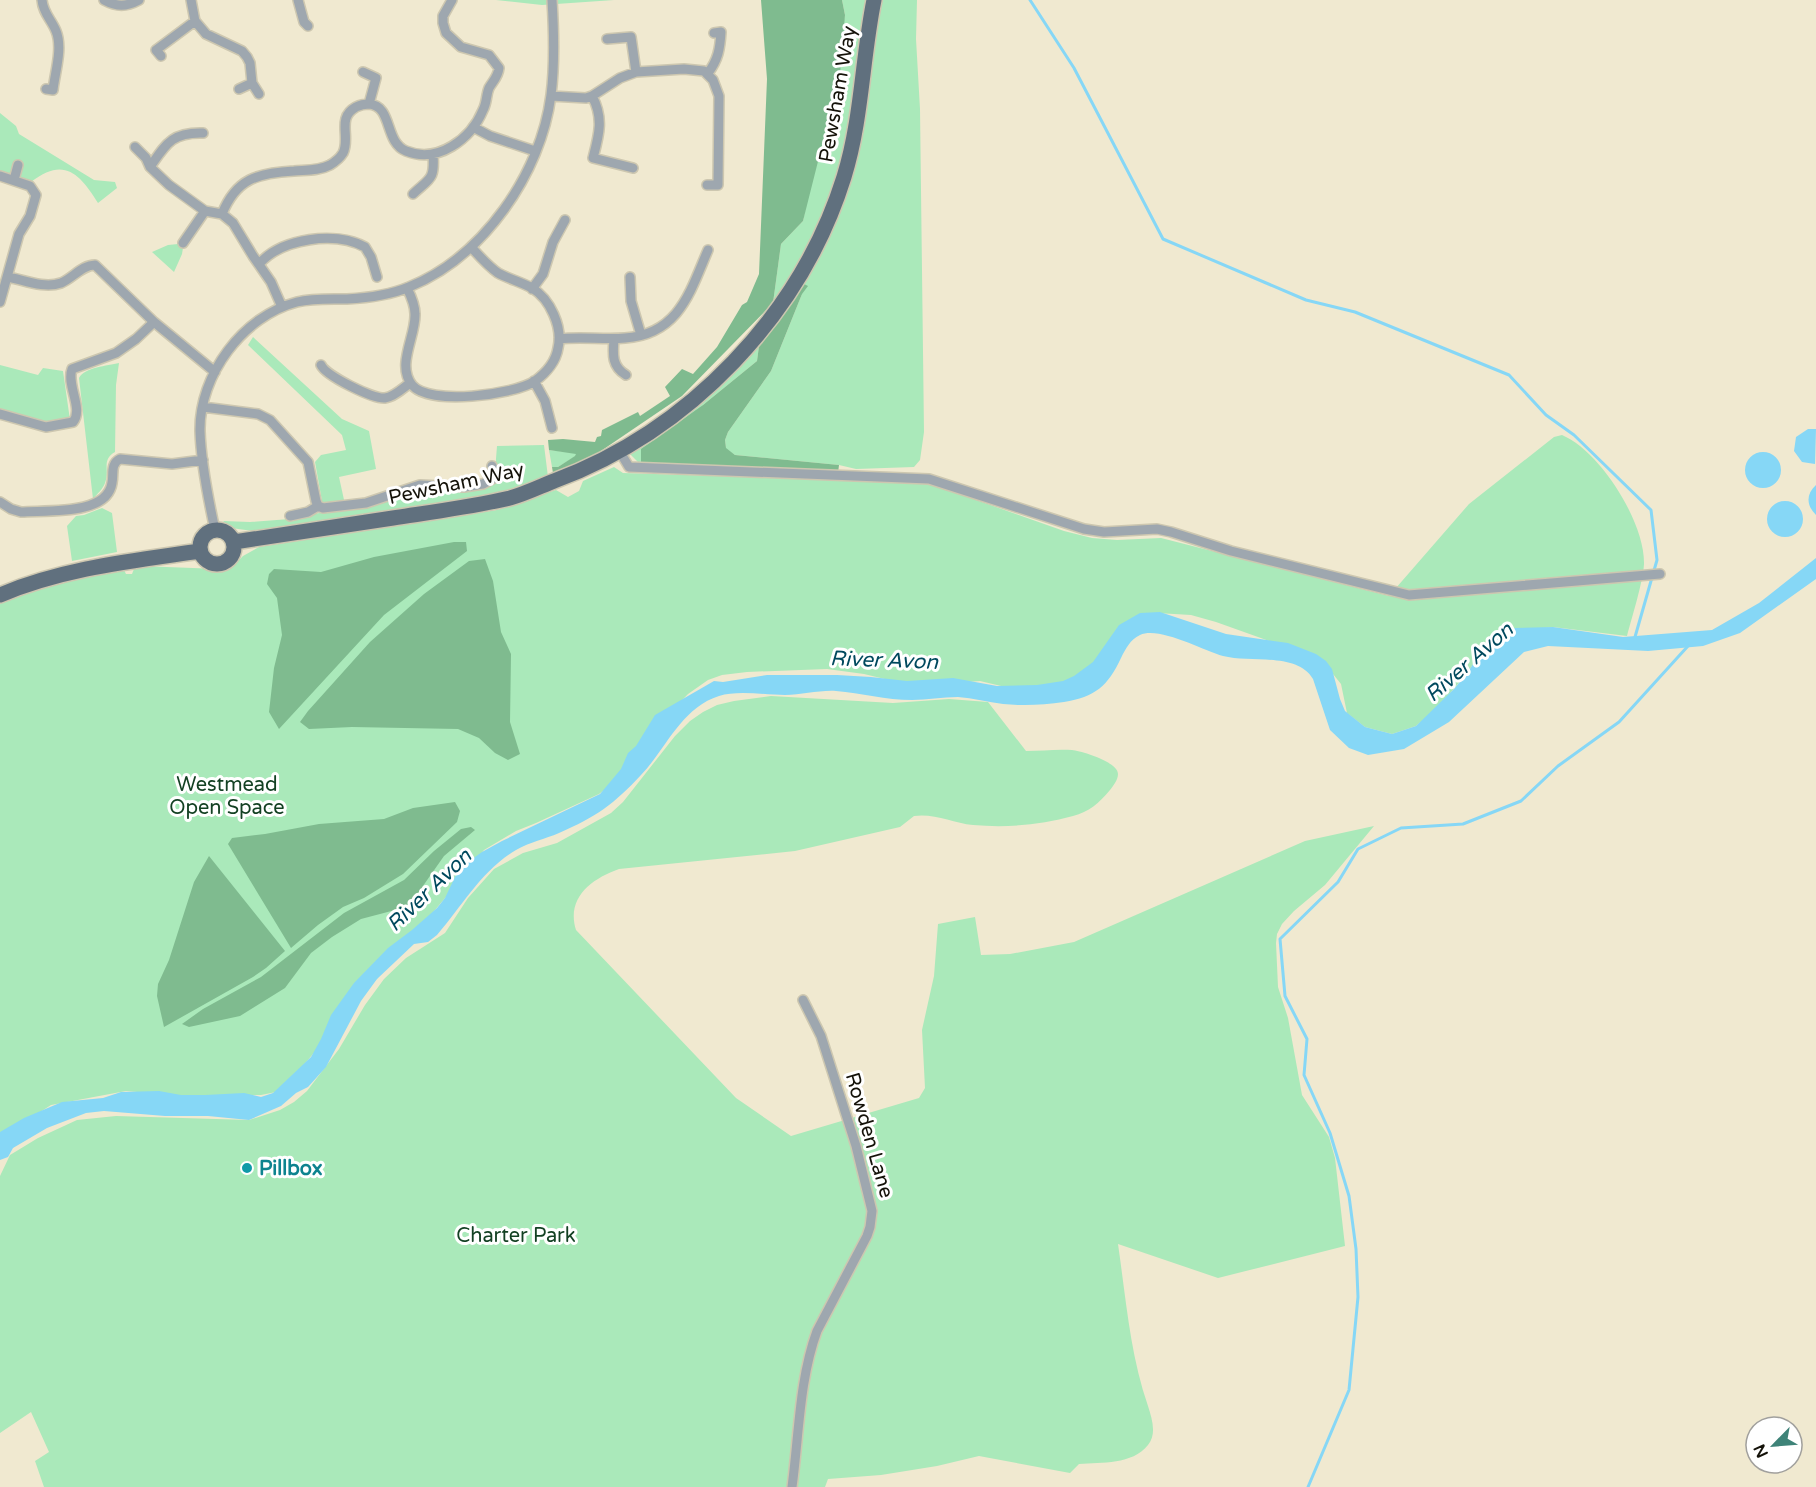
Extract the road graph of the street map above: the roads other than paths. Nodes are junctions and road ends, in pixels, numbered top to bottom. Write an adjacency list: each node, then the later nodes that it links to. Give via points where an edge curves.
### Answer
1 (42, 0): 18 (street, via 59,47 52,90)
2 (104, 0): 3 (street, via 123,6)
3 (138, 0)
4 (191, 0): 9 (street)
5 (298, 0): 10 (street)
6 (452, 0): 24 (street, via 443,20 446,33 460,47 489,55 499,68 483,113)
7 (552, 0): 21 (street)
8 (871, 4): 62 (main road, Pewsham Way, via 856,126 844,177 818,243 785,298 746,349 690,404)
9 (195, 21): 13 (street, via 156,50); 17 (street, via 206,34 242,51 250,63)
10 (303, 25)
11 (719, 32): 16 (street, via 718,57)
12 (607, 39): 15 (street, via 634,37)
13 (161, 56)
14 (363, 72): 23 (street, via 376,78)
15 (636, 72): 16 (street, via 693,69); 22 (street)
16 (708, 73): 35 (street, via 718,96 718,188)
17 (252, 83): 19 (street); 20 (street)
18 (46, 89)
19 (239, 89)
20 (259, 94)
21 (551, 96): 22 (street); 27 (street)
22 (592, 96): 31 (street, via 601,121 589,157)
23 (369, 104): 28 (street, via 385,115 398,146 412,153); 37 (street, via 359,106 346,117 343,153 334,163 320,169 288,166 242,184 230,196)
24 (473, 127): 27 (street); 28 (street, via 450,148)
25 (203, 133): 30 (street, via 192,128 176,136)
26 (135, 147): 30 (street)
27 (535, 151): 40 (street, via 514,194)
28 (433, 154): 34 (street, via 432,178 416,192)
29 (18, 165): 33 (street)
30 (150, 167): 36 (street)
31 (633, 168)
32 (0, 176): 33 (street)
33 (14, 180): 43 (street, via 32,187 36,198 19,234)
34 (412, 181)
35 (707, 185)
36 (205, 211): 37 (street); 39 (street)
37 (222, 214): 42 (street, via 238,228)
38 (566, 220): 47 (street, via 553,242 543,274)
39 (184, 236)
40 (472, 248): 46 (street); 47 (street, via 493,269)
41 (708, 250): 51 (street, via 699,261 677,314)
42 (259, 264): 44 (street, via 284,248 323,238 361,245 378,262); 49 (street)
43 (8, 277): 48 (street); 50 (street, via 53,284 95,264)
44 (377, 277)
45 (627, 283): 51 (street)
46 (407, 288): 49 (street, via 370,297 309,300); 58 (street, via 415,310 405,366)
47 (532, 289): 52 (street, via 548,304)
48 (0, 302)
49 (282, 306): 55 (street, via 243,334)
50 (154, 322): 55 (street); 60 (street, via 116,353 72,369 77,414 73,422 46,427)
51 (641, 335): 53 (street)
52 (559, 339): 53 (street); 57 (street, via 554,361)
53 (614, 339): 56 (street, via 614,361)
54 (321, 369): 58 (street, via 378,398 389,397)
55 (215, 372): 59 (street)
56 (626, 375)
57 (534, 381): 58 (street, via 501,392 451,396 426,394); 61 (street, via 545,401)
58 (410, 383)
59 (203, 407): 63 (street); 66 (street, via 258,414 270,420 308,462)
60 (0, 414)
61 (552, 428)
62 (620, 453): 69 (main road, Pewsham Way, via 512,497); 71 (street, via 629,467 929,479 1084,530 1157,529 1409,595)
63 (203, 460): 65 (street, via 172,464 120,459 113,465 107,495 91,506 21,512); 68 (street)
64 (492, 466): 66 (street, via 496,477 483,484 420,485 366,503)
65 (0, 502)
66 (318, 506): 67 (street)
67 (290, 516)
68 (215, 530): 69 (main road, via 227,532); 70 (main road, via 202,539)
69 (234, 542): 70 (main road, via 231,558 222,564 211,563)
70 (200, 551): 72 (main road, via 94,566)
71 (1660, 574)
72 (0, 595)
73 (803, 1000): 74 (street, Rowden Lane, via 834,1072 872,1220 812,1345)
74 (792, 1487)

